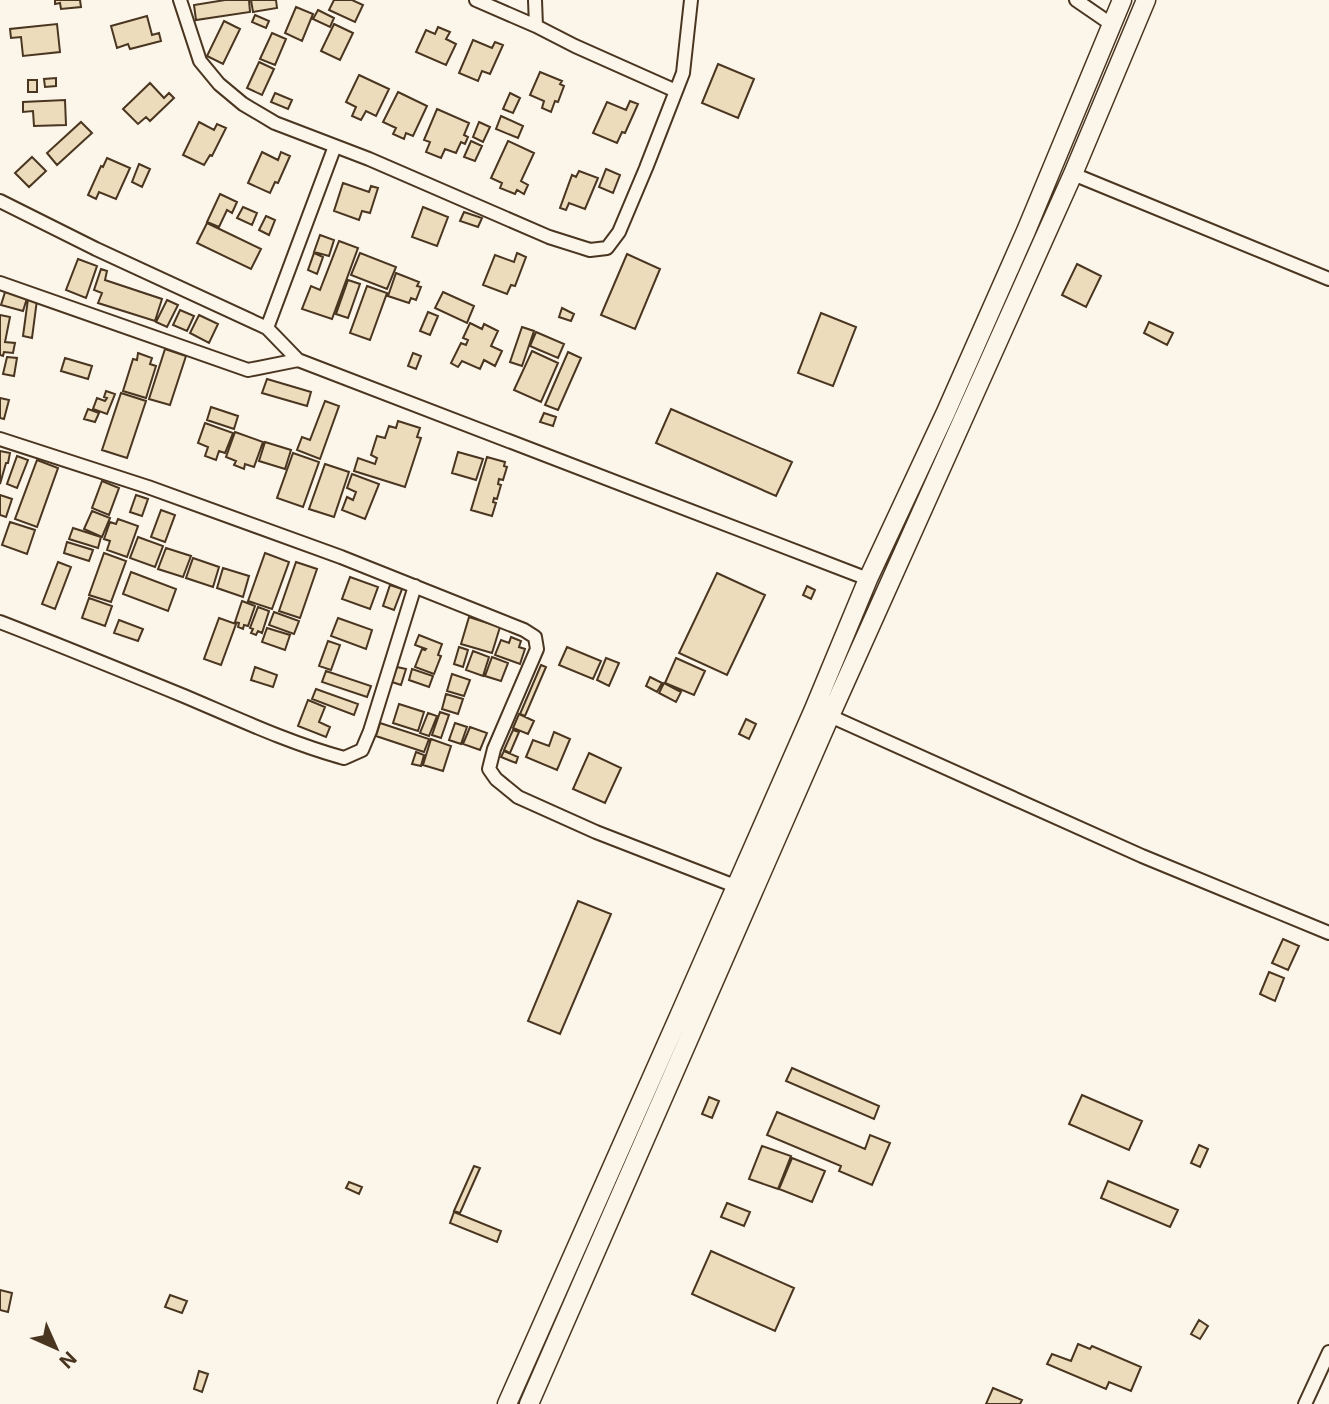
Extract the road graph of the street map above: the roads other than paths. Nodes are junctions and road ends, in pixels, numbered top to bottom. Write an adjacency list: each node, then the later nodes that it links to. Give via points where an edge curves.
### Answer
1 (180, 0): 11 (street, via 200,61 219,84 275,123)
2 (477, 0): 9 (street)
3 (535, 0): 9 (street)
4 (691, 0): 10 (street, via 683,73)
5 (1076, 0): 8 (street)
6 (1122, 0): 8 (street)
7 (1146, 0): 12 (street)
8 (1111, 24): 19 (street, via 957,388)
9 (536, 26): 10 (street)
10 (676, 91): 11 (street, via 619,232 607,248 590,250 549,237)
11 (335, 146): 16 (street)
12 (1073, 174): 14 (street); 22 (street)
13 (0, 201): 16 (street)
14 (1329, 279)
15 (0, 284): 17 (street, via 248,370)
16 (267, 328): 17 (street)
17 (298, 360): 19 (street)
18 (0, 439): 20 (street)
19 (868, 579): 23 (street)
20 (415, 586): 21 (street, via 370,731 362,750 344,758); 23 (street, via 535,637 537,649 489,769 496,779 518,797 585,827)
21 (0, 622)
22 (830, 716): 24 (street, via 1142,856); 27 (street)
23 (736, 886): 26 (street)
24 (1329, 933)
25 (1329, 1352): 28 (street)
26 (507, 1404)
27 (529, 1404)
28 (1305, 1404)

